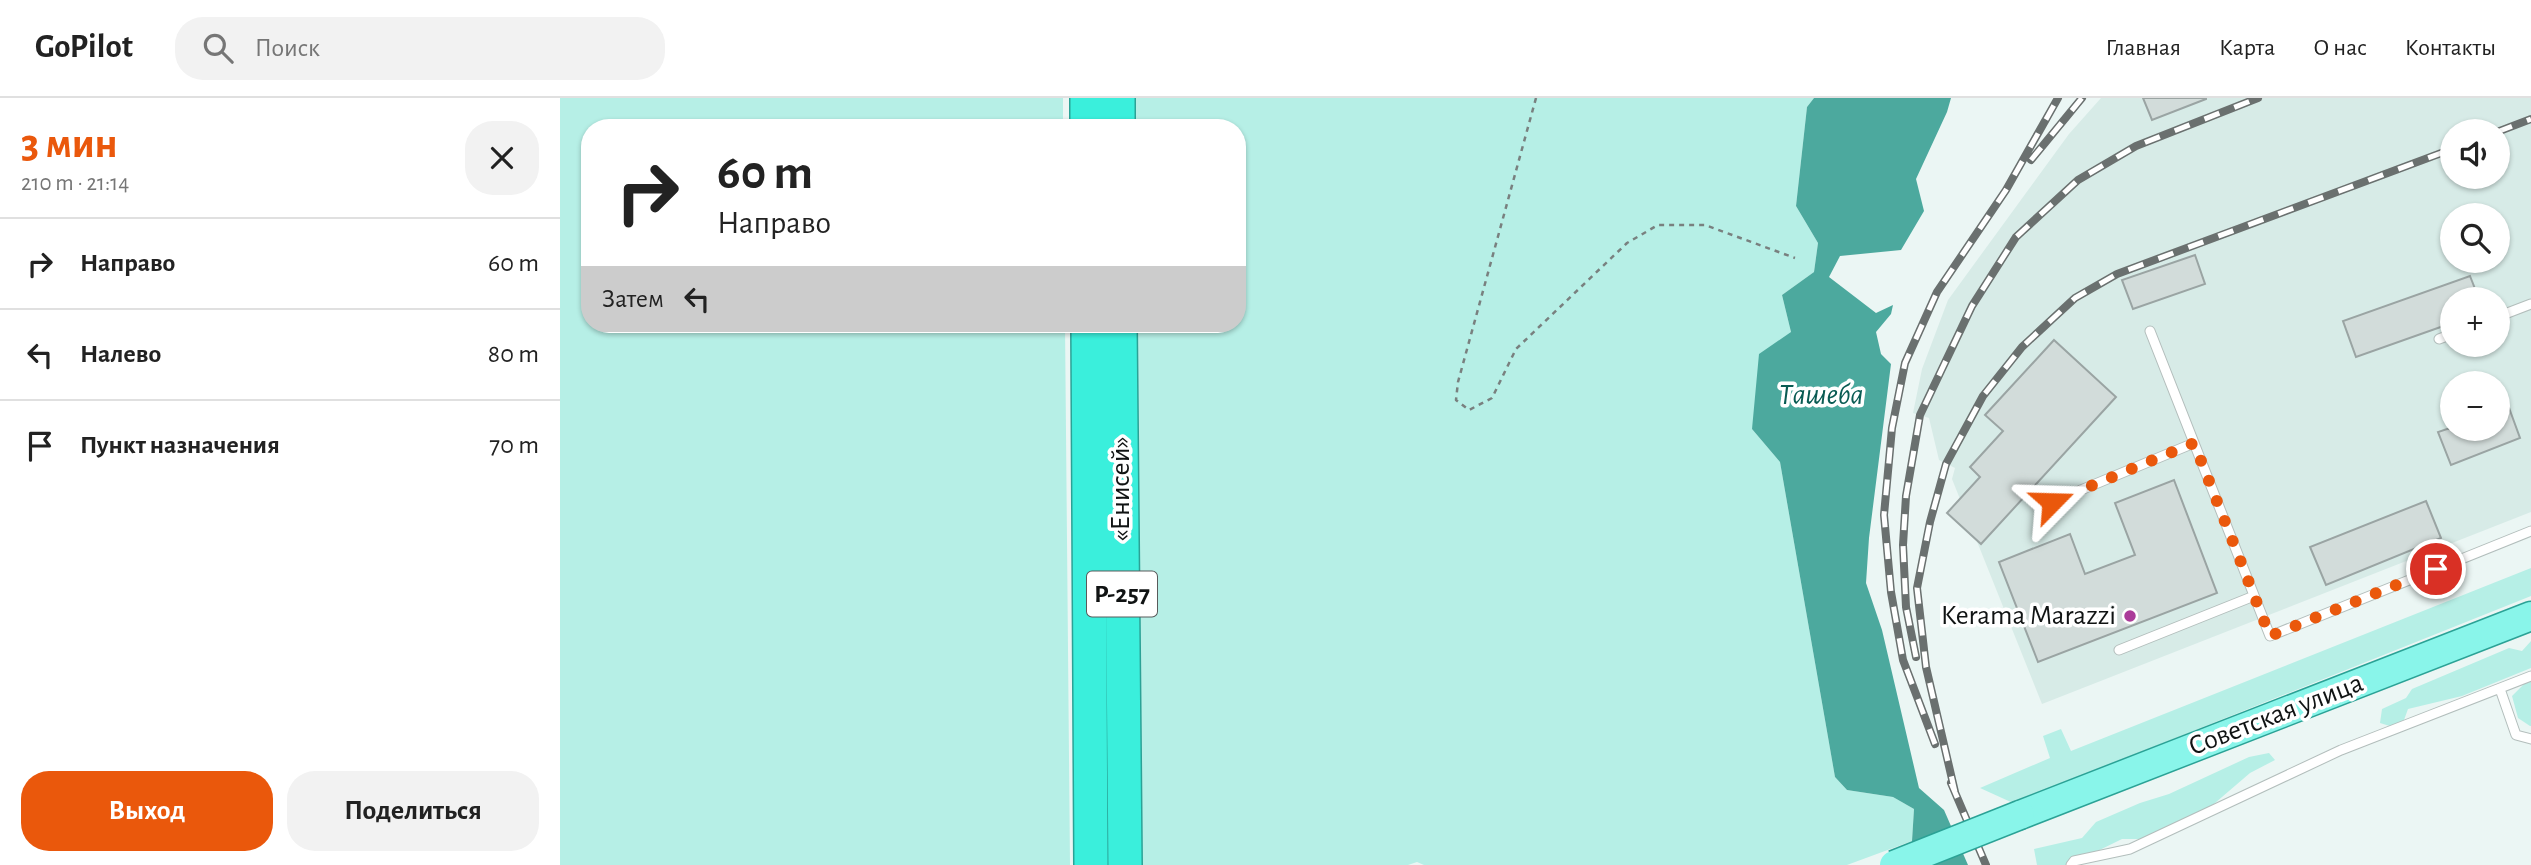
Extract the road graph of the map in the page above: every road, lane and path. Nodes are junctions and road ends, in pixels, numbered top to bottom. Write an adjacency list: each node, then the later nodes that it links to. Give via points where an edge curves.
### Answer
1 (1087, 98): 4 (highway)
2 (1118, 98): 5 (highway)
3 (1536, 98): 6 (path, via 1458,382 1456,400 1469,410 1492,398 1516,349 1627,243 1658,225 1705,225)
4 (1087, 119)
5 (1118, 119)
6 (1796, 258)
7 (2531, 304): 8 (lane)
8 (2510, 312)
9 (2150, 331): 12 (lane)
10 (1088, 333): 21 (highway, «Енисей» / Р-257)
11 (1120, 333): 22 (highway, «Енисей» / Р-257)
12 (2194, 443): 13 (lane); 15 (lane)
13 (2052, 502)
14 (2531, 531): 15 (lane, via 2270,636)
15 (2255, 596): 17 (lane)
16 (2531, 616): 23 (main road, Советская улица, bridge)
17 (2119, 650)
18 (2531, 676): 19 (lane)
19 (2500, 689): 20 (lane, via 2516,735); 24 (lane, via 2341,750 2130,849)
20 (2531, 739)
21 (1091, 865)
22 (1125, 865)
23 (1894, 865)
24 (2071, 865)

